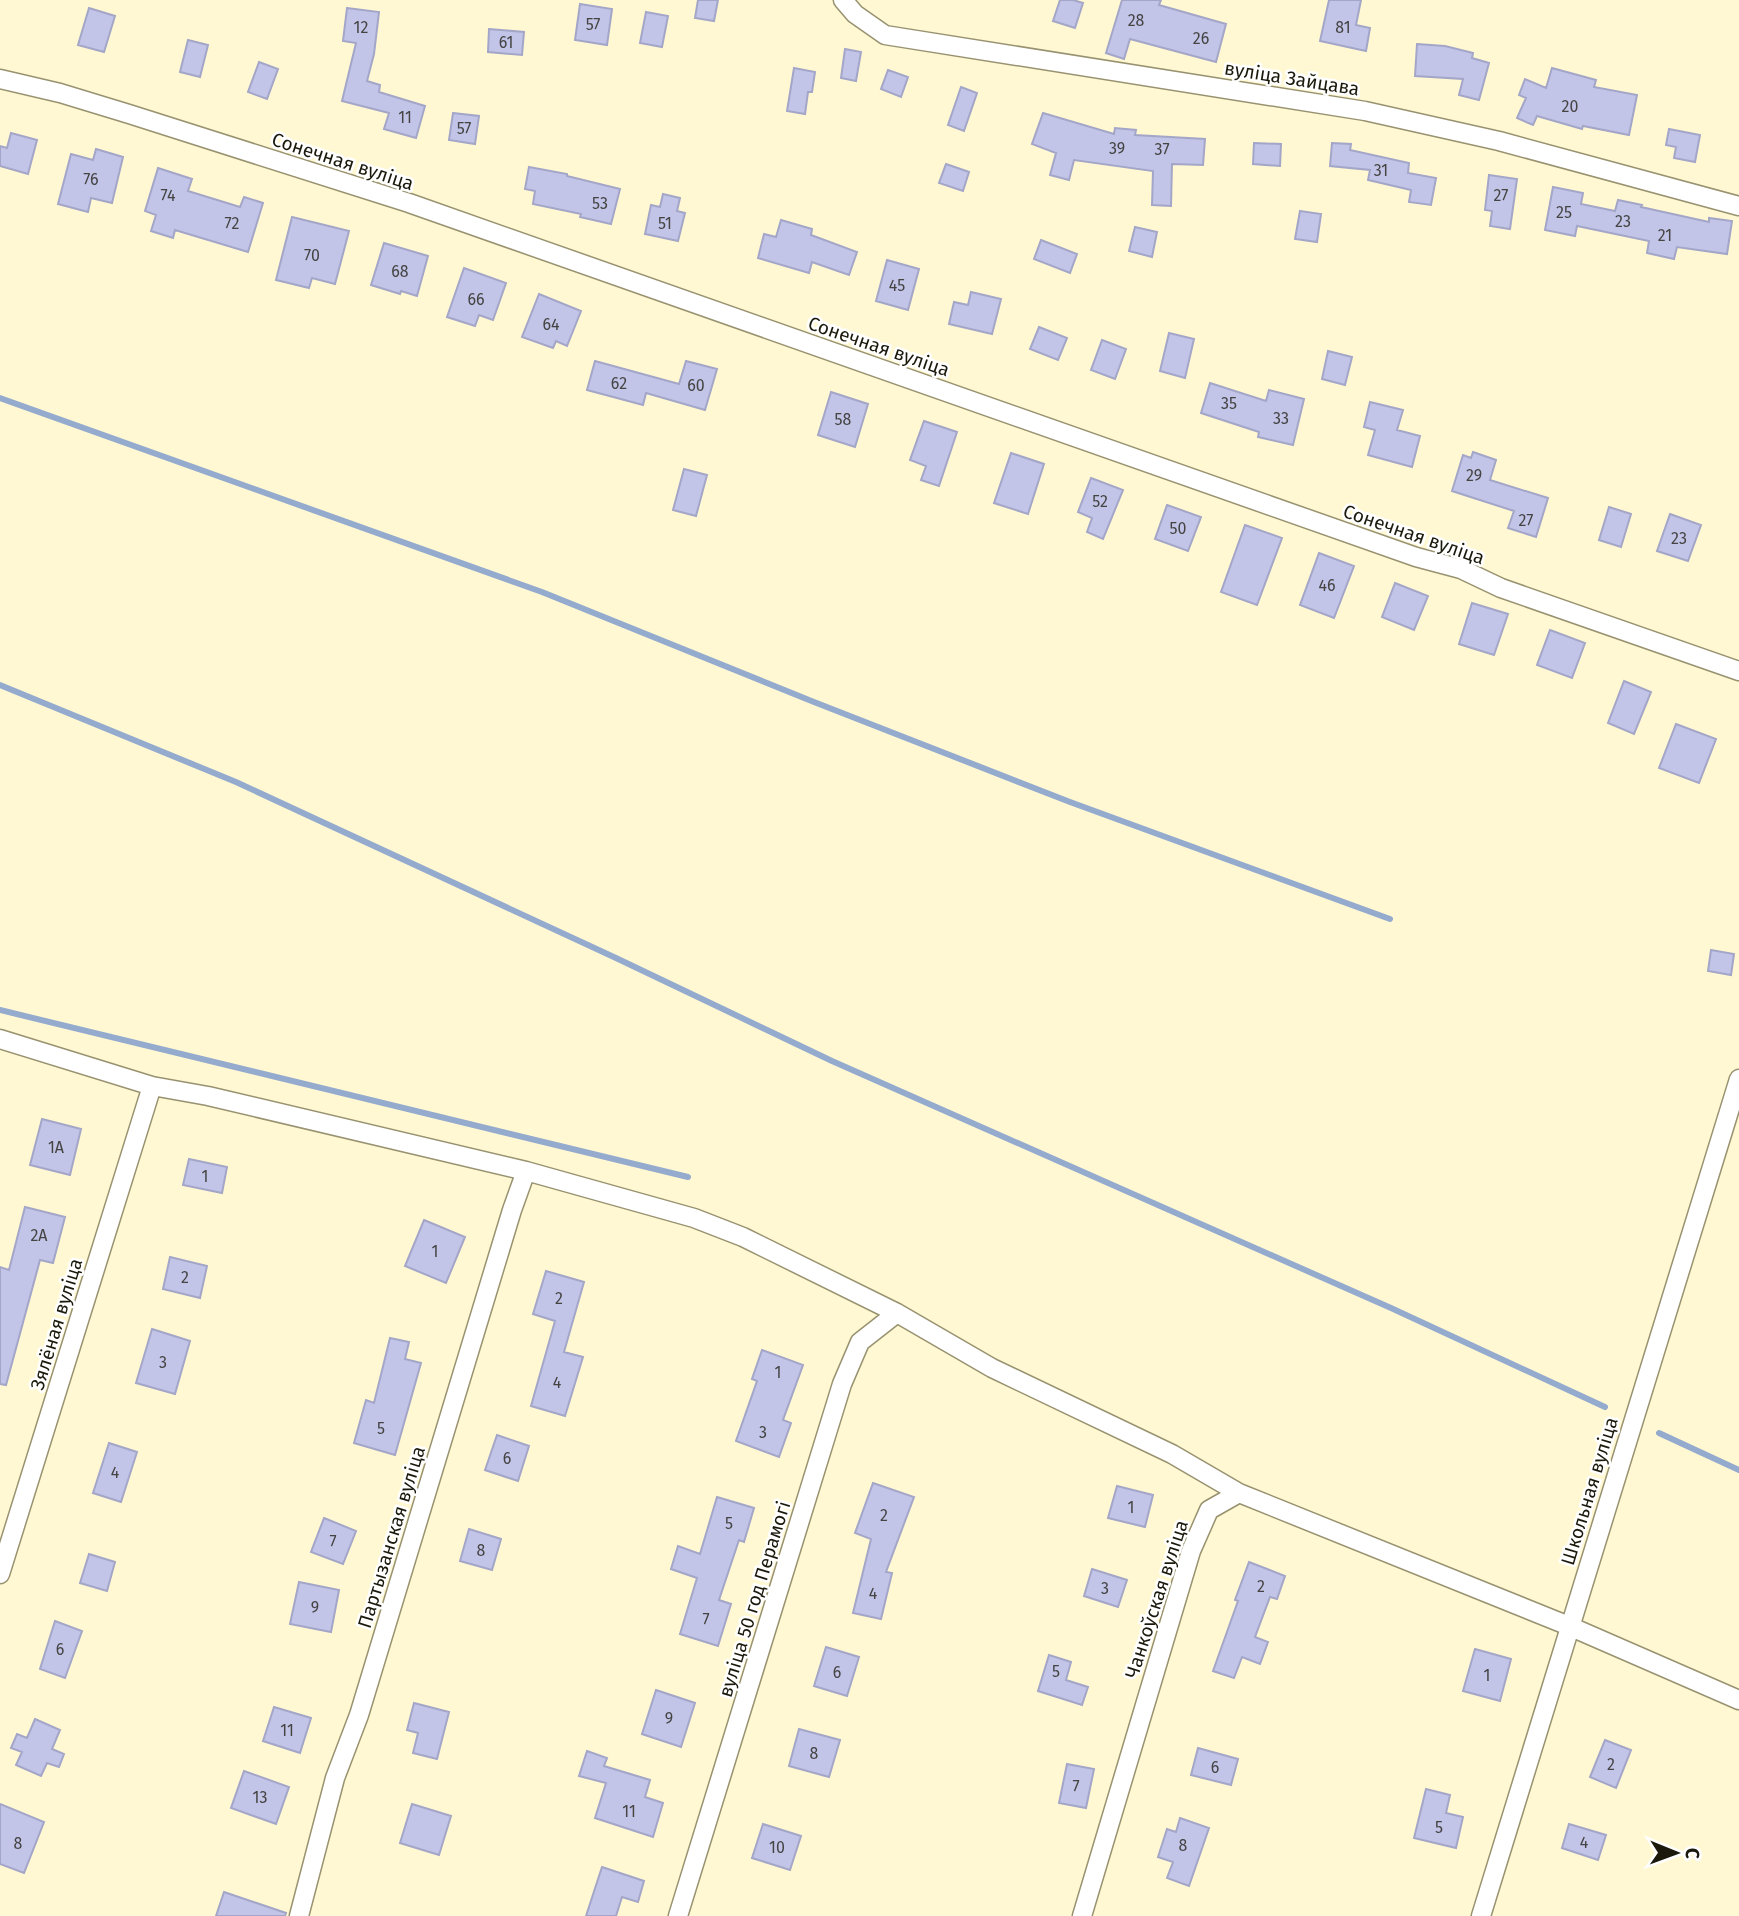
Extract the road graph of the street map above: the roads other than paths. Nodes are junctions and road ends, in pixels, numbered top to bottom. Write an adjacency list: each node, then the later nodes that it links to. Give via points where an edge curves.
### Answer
1 (843, 0): 3 (street, вуліца Зайцава, via 885,35 1365,111 1499,141)
2 (0, 79): 4 (street, Сонечная вуліца, via 60,93 409,203 1461,569 1502,588)
3 (1739, 206)
4 (1739, 671)
5 (0, 1039): 7 (street)
6 (1739, 1079): 12 (street, Школьная вуліца)
7 (152, 1086): 8 (street); 11 (street, Зялёная вуліца)
8 (526, 1171): 9 (street, via 694,1218 743,1237); 14 (street, Партызанская вуліца, via 359,1715 335,1778)
9 (897, 1313): 10 (street, via 992,1368 1172,1454); 15 (street, вуліца 50 год Перамогі, via 860,1342 842,1384)
10 (1239, 1493): 12 (street); 16 (street, Чанкоўская вуліца, via 1209,1510 1191,1551)
11 (0, 1574)
12 (1569, 1626): 13 (street); 17 (street, Школьная вуліца)
13 (1739, 1700)
14 (299, 1916)
15 (678, 1916)
16 (1082, 1916)
17 (1481, 1916)

